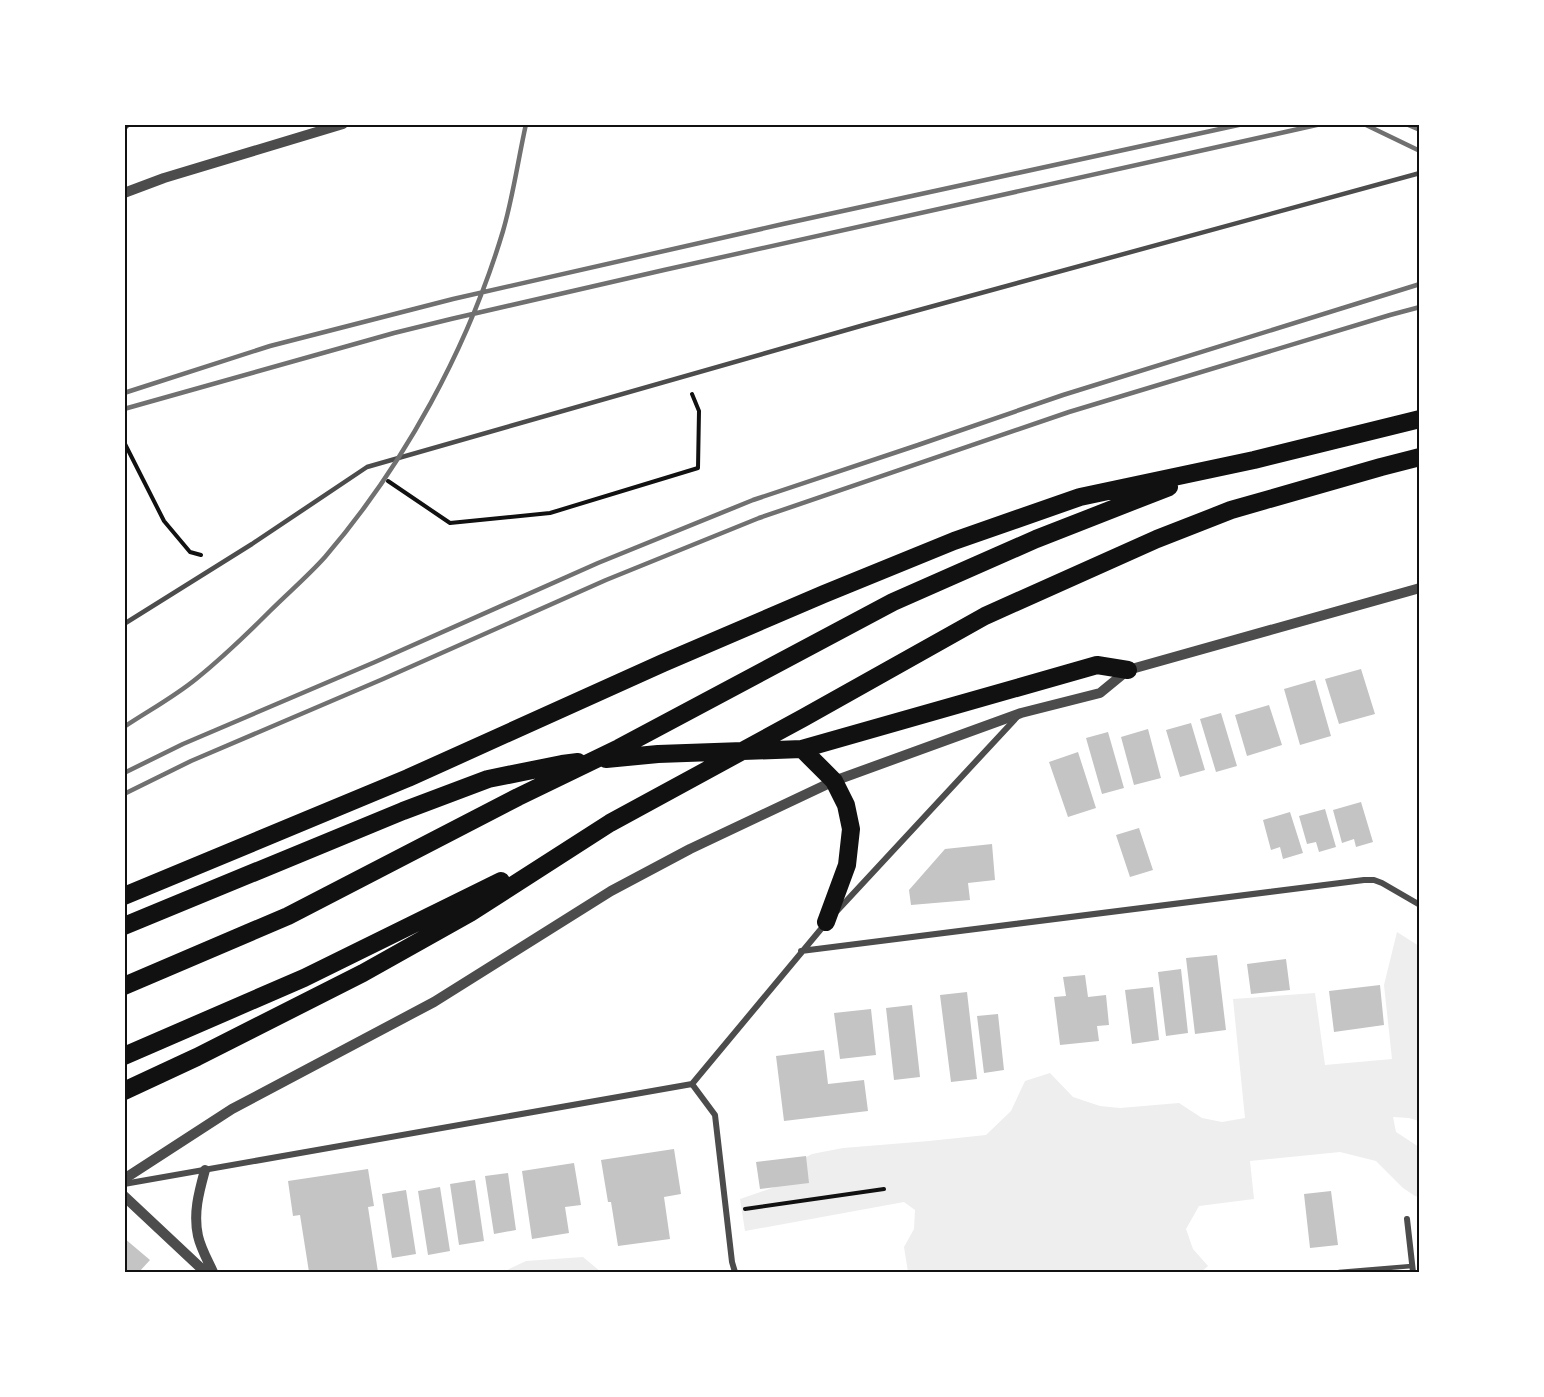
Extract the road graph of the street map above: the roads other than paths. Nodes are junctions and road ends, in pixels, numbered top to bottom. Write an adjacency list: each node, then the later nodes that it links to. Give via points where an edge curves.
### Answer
1 (343, 124): 3 (street)
2 (1419, 172): 8 (lane, via 367,467)
3 (124, 193)
4 (1419, 419): 6 (highway)
5 (1419, 458): 13 (highway, via 1231,510 1093,567 985,616)
6 (1254, 460): 14 (highway, via 1080,497 954,541 684,654 408,778); 19 (highway, via 1197,477 1036,539 893,602 619,748 288,916)
7 (1419, 588): 9 (street)
8 (124, 624)
9 (1128, 670): 10 (street, via 1100,693); 11 (highway, via 1097,665)
10 (1021, 713): 12 (street); 16 (street)
11 (802, 749): 12 (highway); 17 (highway, via 658,754 562,764 488,779)
12 (834, 781): 16 (highway, via 846,805 851,829 847,865); 24 (street, via 611,891 434,1002 232,1109)
13 (610, 823): 20 (highway, via 304,978); 22 (highway, via 470,913 363,973)
14 (124, 896)
15 (1419, 905): 18 (street, via 1382,883 1364,880)
16 (826, 922): 18 (street)
17 (124, 926)
18 (801, 952): 21 (street)
19 (124, 986)
20 (124, 1056)
21 (692, 1084): 23 (street); 31 (street, via 715,1115)
22 (124, 1091)
23 (205, 1170): 25 (street); 30 (street, via 195,1220 198,1239)
24 (124, 1179)
25 (124, 1184)
26 (124, 1196): 29 (street)
27 (1407, 1219): 28 (street)
28 (1412, 1269): 32 (lane)
29 (205, 1272)
30 (213, 1272)
31 (735, 1272)
32 (1339, 1272)

